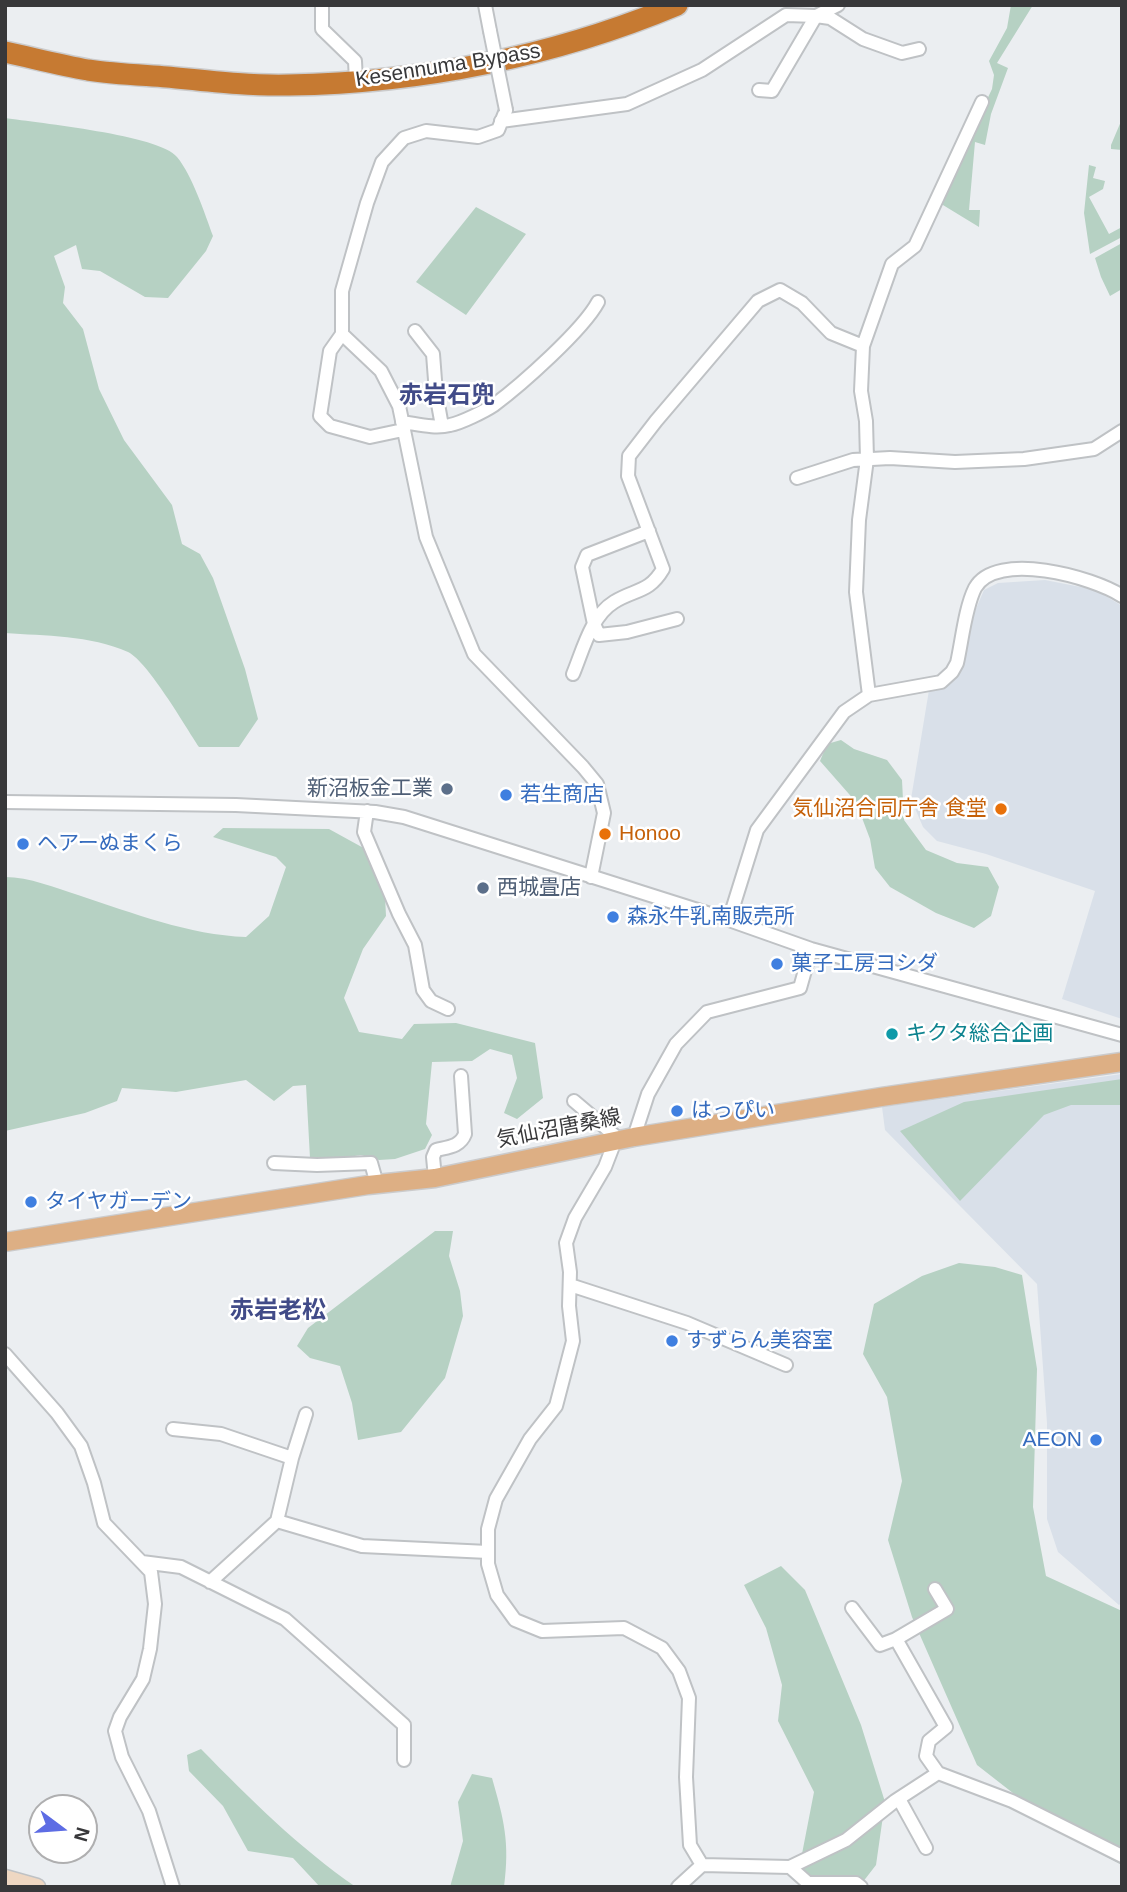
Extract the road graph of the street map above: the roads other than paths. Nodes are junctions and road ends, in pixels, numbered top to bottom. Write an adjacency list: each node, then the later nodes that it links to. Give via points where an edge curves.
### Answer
1 (322, 5): 8 (street, via 322,29 355,61)
2 (485, 5): 11 (street, bridge)
3 (677, 5): 8 (highway, Kesennuma Bypass, via 556,48)
4 (838, 5): 5 (street)
5 (816, 16): 6 (street, via 830,18 863,38 902,52); 9 (street, via 772,91); 11 (street, via 786,15 702,70 627,104)
6 (919, 49)
7 (5, 52): 8 (highway, Kesennuma Bypass, via 90,70 207,81 288,85)
8 (356, 81)
9 (760, 90)
10 (982, 102): 15 (street, via 915,246 892,264)
11 (504, 116): 14 (street, via 498,130 478,137 426,131 404,138 382,162 342,291)
12 (598, 302): 17 (street, via 547,358 492,406)
13 (415, 331): 17 (street, via 433,355)
14 (342, 334): 16 (street, via 381,371 399,405); 16 (street, via 330,351 320,416 330,426 370,436)
15 (863, 346): 19 (street, via 861,391); 21 (street, via 831,333 802,303 780,290 758,301 629,456 628,476)
16 (402, 426): 17 (street); 29 (street, via 426,537 474,654 597,784 604,813)
17 (442, 426)
18 (1122, 431): 19 (street, via 1094,449 1024,459)
19 (867, 459): 20 (street); 26 (street, via 856,592)
20 (797, 478)
21 (649, 531): 24 (street, via 663,569 655,583 611,603); 24 (street, via 587,555 582,567)
22 (1122, 596): 26 (street, via 1073,576 998,570 975,587 952,672 941,682)
23 (677, 619): 24 (street, via 599,635)
24 (594, 624): 25 (street)
25 (573, 674)
26 (869, 695): 30 (street, via 844,712 757,830)
27 (5, 802): 28 (street)
28 (367, 811): 29 (street, via 404,817); 32 (street, via 367,842 415,945 423,990 431,1001)
29 (591, 877): 30 (street)
30 (729, 920): 31 (street)
31 (811, 949): 33 (street); 37 (street, via 800,988 707,1012 677,1044)
32 (448, 1009)
33 (1122, 1035)
34 (1122, 1062): 37 (main road, 気仙沼唐桑線)
35 (461, 1076): 39 (street, via 465,1134 457,1145 436,1150)
36 (575, 1101): 37 (street)
37 (623, 1139): 39 (main road, 気仙沼唐桑線); 42 (street, via 575,1218 566,1243)
38 (274, 1163): 40 (street, via 371,1163)
39 (435, 1178): 40 (main road, 気仙沼唐桑線)
40 (377, 1184): 41 (main road, 気仙沼唐桑線)
41 (5, 1242)
42 (570, 1285): 44 (street, via 687,1323); 49 (street, via 573,1341 556,1406 530,1439 496,1499)
43 (5, 1354): 50 (street, via 81,1447 103,1523)
44 (786, 1366)
45 (306, 1414): 47 (street)
46 (173, 1429): 47 (street, via 221,1434)
47 (292, 1458): 48 (street)
48 (277, 1521): 49 (street, via 362,1546); 51 (street)
49 (488, 1552): 60 (street, via 497,1595 515,1620 542,1631 624,1629 662,1648 679,1671 689,1698 686,1777 690,1845)
50 (142, 1562): 51 (street, via 181,1567); 64 (street, via 151,1572 155,1604 150,1649 143,1679 115,1731 122,1757 149,1811)
51 (210, 1582): 55 (street, via 285,1619 404,1725)
52 (935, 1589): 54 (street, via 947,1609)
53 (852, 1608): 54 (street, via 880,1645)
54 (896, 1639): 56 (street, via 947,1727 929,1741 926,1756)
55 (404, 1760)
56 (938, 1773): 57 (street); 59 (street, via 1012,1801)
57 (899, 1799): 58 (street); 61 (street, via 846,1840)
58 (926, 1847)
59 (1122, 1856)
60 (702, 1865): 61 (street); 65 (street)
61 (790, 1867): 66 (street, via 808,1883 856,1883)
62 (5, 1878): 63 (street)
63 (37, 1887)
64 (173, 1887)
65 (678, 1887)
66 (862, 1887)

